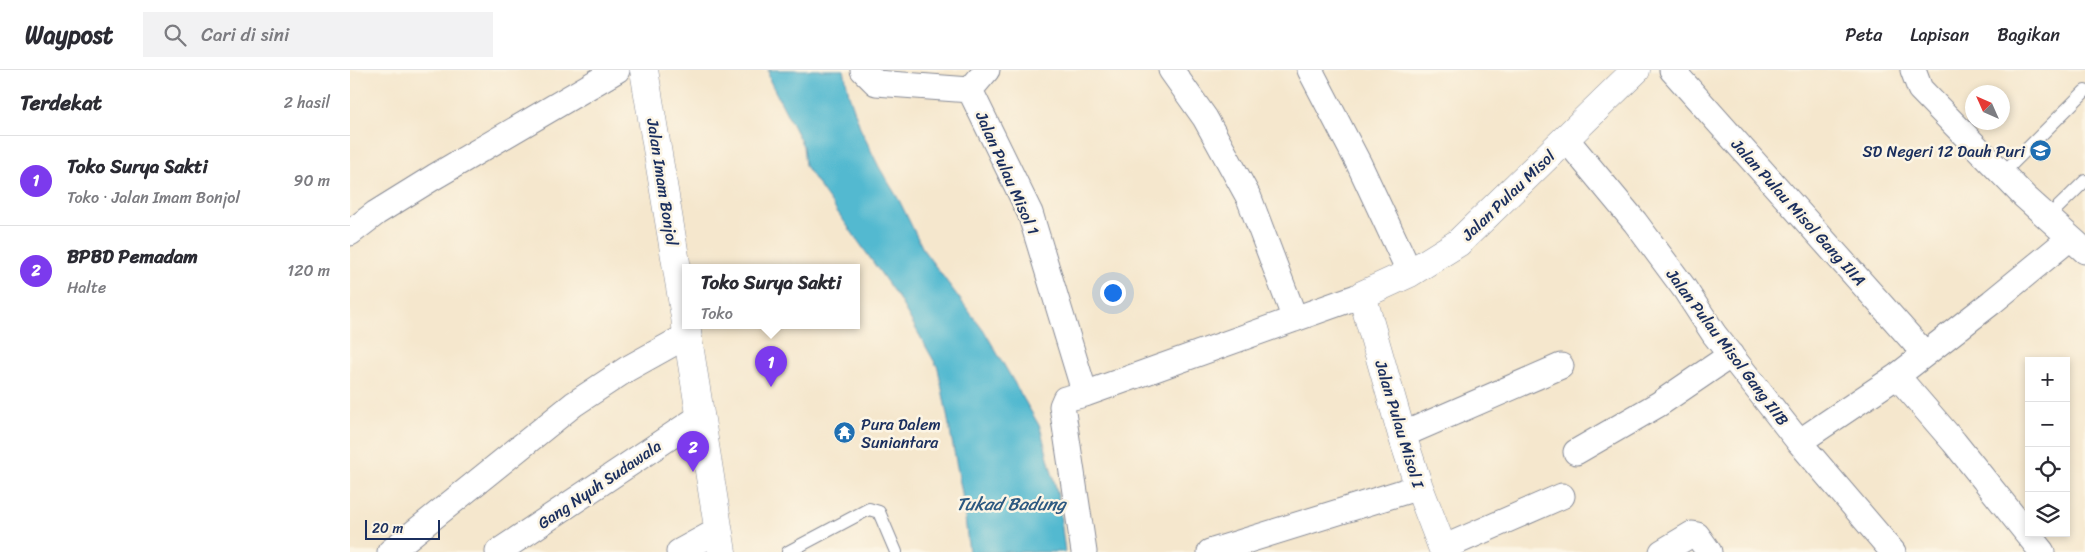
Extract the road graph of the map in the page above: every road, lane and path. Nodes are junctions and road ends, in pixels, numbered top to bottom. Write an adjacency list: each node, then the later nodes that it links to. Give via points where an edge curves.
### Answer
1 (617, 70): 15 (street, via 434,177)
2 (644, 70): 19 (main road, Jalan Imam Bonjol)
3 (863, 70): 9 (street, Jalan Pulau Misol 1, via 876,83)
4 (1171, 70): 20 (street, via 1204,118 1249,198)
5 (1636, 70): 11 (main road, Jalan Pulau Misol)
6 (1672, 70): 23 (street, Jalan Pulau Misol Gang IIIA)
7 (1913, 70): 12 (street, via 1920,90)
8 (1312, 71): 17 (street)
9 (982, 75): 27 (street, Jalan Pulau Misol 1, via 1030,213)
10 (2085, 91): 12 (lane)
11 (1566, 139): 17 (main road, Jalan Pulau Misol, via 1458,243); 24 (street, Jalan Pulau Misol Gang IIIB, via 1635,222)
12 (2002, 174): 14 (street)
13 (2085, 181): 14 (lane)
14 (2048, 217): 16 (street)
15 (350, 233)
16 (2078, 244): 23 (street)
17 (1410, 273): 18 (main road, Jalan Pulau Misol)
18 (1362, 295): 20 (street); 29 (main road, Jalan Pulau Misol I)
19 (682, 298)
20 (1295, 319): 27 (street)
21 (686, 329): 37 (street, via 574,404)
22 (687, 329): 28 (main road, Jalan Imam Bonjol)
23 (1925, 354): 26 (street)
24 (1731, 355): 30 (street, Jalan Pulau Misol Gang IIIB); 31 (street, via 1659,404)
25 (1561, 366): 29 (street)
26 (1897, 376): 30 (street); 35 (street)
27 (1074, 398): 42 (street, Jalan Pulau Misol 1)
28 (701, 416): 34 (main road, Jalan Imam Bonjol); 38 (street, Gang Nyuh Sudawala)
29 (1402, 435): 32 (main road, Jalan Pulau Misol I)
30 (1798, 442): 46 (street, Jalan Pulau Misol Gang IIIB)
31 (1576, 452)
32 (1419, 487): 36 (main road, Jalan Pulau Misol I); 43 (street)
33 (1562, 496): 36 (street)
34 (720, 541): 39 (street)
35 (2032, 548)
36 (1444, 550)
37 (390, 552)
38 (498, 552)
39 (679, 552)
40 (788, 552): 41 (lane, via 869,510 879,512)
41 (896, 552)
42 (1084, 552)
43 (1210, 552)
44 (1662, 552): 45 (street, via 1692,534)
45 (1708, 552)
46 (1893, 552)

